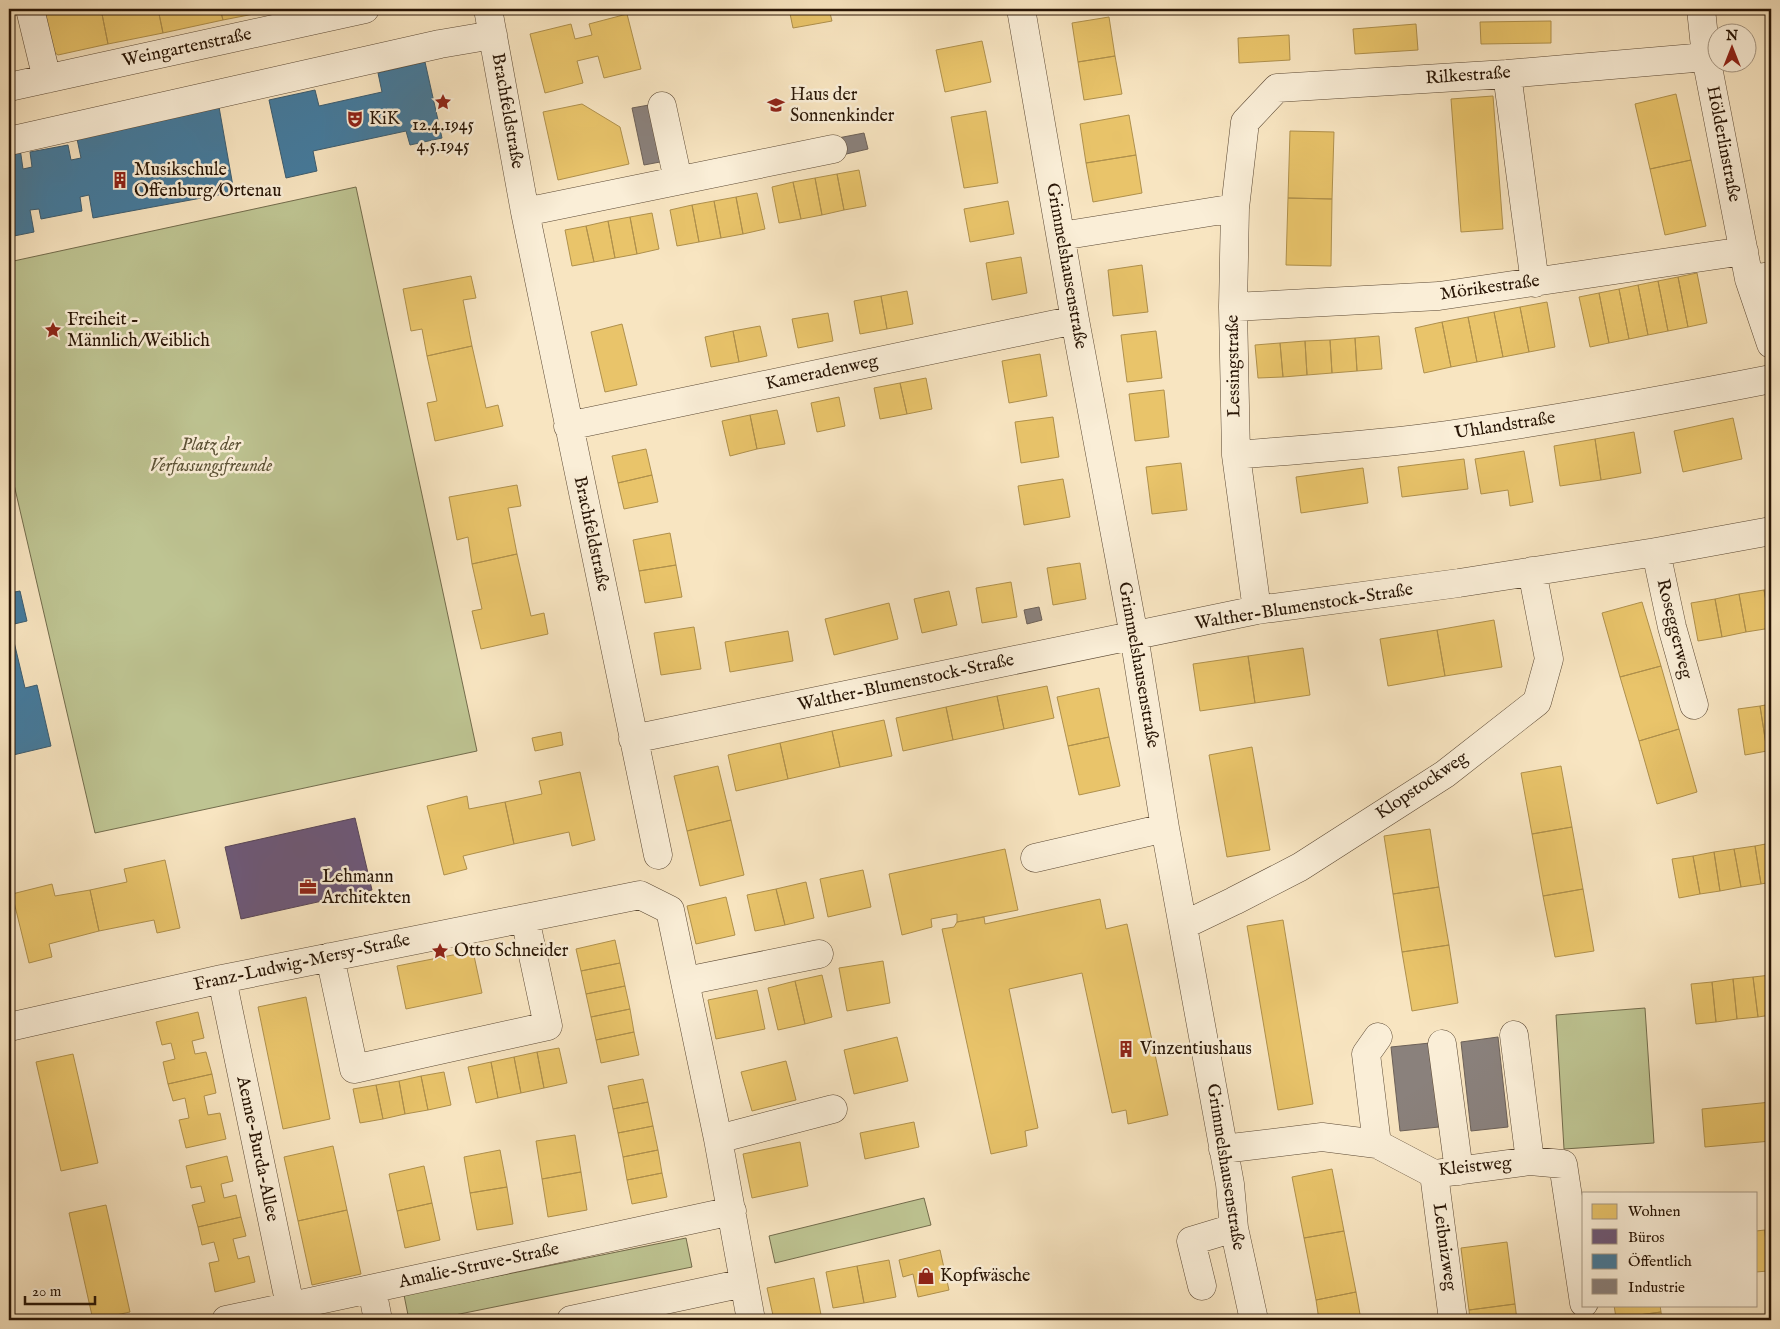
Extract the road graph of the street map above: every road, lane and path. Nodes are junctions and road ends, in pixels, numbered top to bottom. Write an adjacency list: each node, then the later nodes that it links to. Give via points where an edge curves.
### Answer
1 (30, 9): 9 (street)
2 (364, 9): 9 (street, Weingartenstraße)
3 (488, 9): 6 (street, Brachfeldstraße)
4 (1022, 9): 18 (street, Grimmelshausenstraße)
5 (1701, 9): 7 (street, Hölderlinstraße)
6 (493, 35): 13 (street, via 440,44); 17 (street, Brachfeldstraße)
7 (1706, 57): 8 (street, Rilkestraße); 19 (street, Hölderlinstraße)
8 (1507, 74): 12 (street, Rilkestraße, via 1277,88); 21 (street)
9 (46, 79): 10 (street, Weingartenstraße)
10 (9, 87)
11 (662, 106): 15 (street)
12 (1245, 122): 16 (street, Lessingstraße)
13 (9, 141)
14 (833, 149): 15 (street)
15 (678, 180): 17 (street)
16 (1235, 208): 18 (street); 22 (street, Lessingstraße)
17 (525, 212): 26 (street, Brachfeldstraße)
18 (1061, 236): 23 (street, Grimmelshausenstraße)
19 (1744, 251): 20 (street, Hölderlinstraße); 21 (street, Mörikestraße)
20 (1760, 278): 24 (street, Hölderlinstraße)
21 (1535, 283): 22 (street, Mörikestraße, via 1439,296)
22 (1233, 307): 27 (street, Lessingstraße)
23 (1075, 320): 26 (street, Kameradenweg); 32 (street, Grimmelshausenstraße)
24 (1771, 344)
25 (1771, 379): 27 (street, Uhlandstraße, via 1445,436)
26 (568, 426): 34 (street, Brachfeldstraße)
27 (1236, 455): 31 (street, Lessingstraße)
28 (1771, 531): 29 (street, Walther-Blumenstock-Straße)
29 (1656, 552): 30 (street, Walther-Blumenstock-Straße); 33 (street, Roseggerweg, via 1672,627)
30 (1532, 571): 31 (street, Walther-Blumenstock-Straße); 39 (street, Klopstockweg, via 1549,659 1537,702 1445,774 1300,867)
31 (1257, 610): 32 (street, Walther-Blumenstock-Straße)
32 (1134, 636): 34 (street, Walther-Blumenstock-Straße); 35 (street, Grimmelshausenstraße)
33 (1694, 705)
34 (633, 739): 36 (street, Brachfeldstraße)
35 (1165, 828): 37 (street); 39 (street, Grimmelshausenstraße)
36 (658, 855)
37 (1035, 858)
38 (525, 918): 41 (street, Franz-Ludwig-Mersy-Straße); 41 (street, via 548,1026 354,1069); 43 (street, Franz-Ludwig-Mersy-Straße, via 640,894 670,910)
39 (1184, 925): 51 (street, Grimmelshausenstraße)
40 (818, 954): 43 (street)
41 (330, 957): 42 (street, Franz-Ludwig-Mersy-Straße)
42 (222, 979): 44 (street, Franz-Ludwig-Mersy-Straße); 61 (street, Aenne-Burda-Allee)
43 (686, 981): 49 (street, Franz-Ludwig-Mersy-Straße)
44 (9, 1027)
45 (1514, 1035): 52 (street)
46 (1378, 1037): 50 (street, via 1366,1054)
47 (1442, 1044): 53 (street, Leibnizweg)
48 (833, 1109): 49 (street)
49 (718, 1138): 54 (street, Franz-Ludwig-Mersy-Straße)
50 (1377, 1144): 51 (street, Kleistweg, via 1322,1137); 53 (street, Kleistweg)
51 (1223, 1149): 55 (street, Grimmelshausenstraße)
52 (1530, 1160): 53 (street, Kleistweg); 59 (street, Kleistweg, via 1564,1164)
53 (1447, 1172): 67 (street, Leibnizweg)
54 (732, 1211): 56 (street, Franz-Ludwig-Mersy-Straße); 58 (street, Amalie-Struve-Straße)
55 (1234, 1228): 57 (street, via 1191,1241); 66 (street, Grimmelshausenstraße)
56 (744, 1283): 64 (street); 65 (street, Franz-Ludwig-Mersy-Straße)
57 (1202, 1286)
58 (372, 1290): 61 (street, Amalie-Struve-Straße); 63 (street)
59 (1582, 1290)
60 (1584, 1306): 68 (street, Kleistweg)
61 (292, 1314): 62 (street, Amalie-Struve-Straße)
62 (226, 1320)
63 (378, 1320)
64 (570, 1320)
65 (751, 1320)
66 (1254, 1320)
67 (1453, 1320)
68 (1586, 1320)

